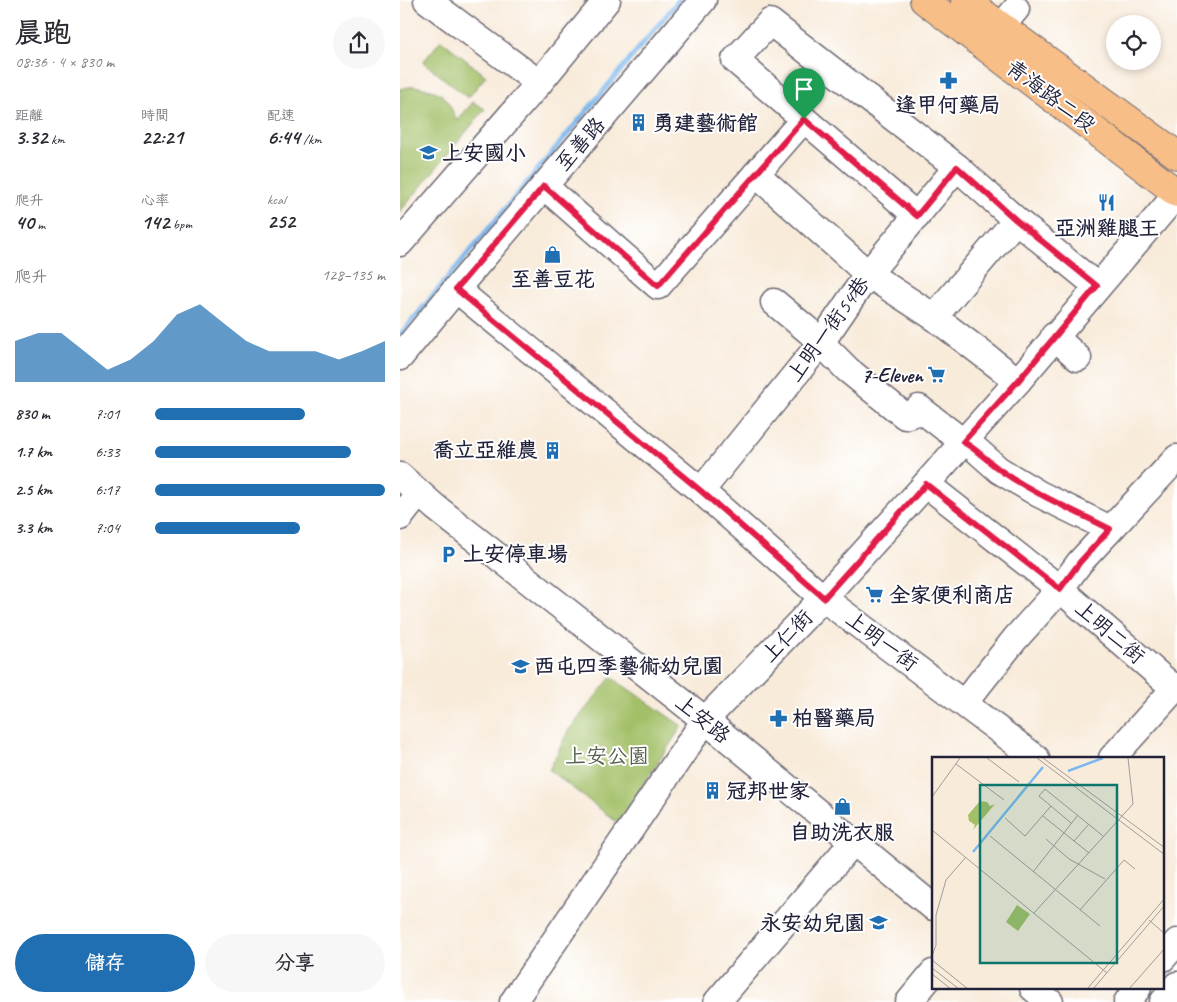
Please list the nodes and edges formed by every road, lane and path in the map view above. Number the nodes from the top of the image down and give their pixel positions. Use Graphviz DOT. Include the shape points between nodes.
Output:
graph roads {
  1 [pos="427,0"];
  2 [pos="607,0"];
  3 [pos="703,0"];
  4 [pos="924,0"];
  5 [pos="966,0"];
  6 [pos="539,83"];
  7 [pos="804,119"];
  8 [pos="1177,156"];
  9 [pos="957,167"];
  10 [pos="756,174"];
  11 [pos="544,186"];
  12 [pos="1177,193"];
  13 [pos="917,216"];
  14 [pos="1016,220"];
  15 [pos="400,243"];
  16 [pos="868,274"];
  17 [pos="1097,286"];
  18 [pos="456,289"];
  19 [pos="774,302"];
  20 [pos="934,317"];
  21 [pos="1054,336"];
  22 [pos="820,344"];
  23 [pos="400,357"];
  24 [pos="1078,358"];
  25 [pos="1018,381"];
  26 [pos="963,442"];
  27 [pos="1177,458"];
  28 [pos="926,484"];
  29 [pos="409,485"];
  30 [pos="701,491"];
  31 [pos="400,517"];
  32 [pos="1110,529"];
  33 [pos="1060,589"];
  34 [pos="824,598"];
  35 [pos="1176,688"];
  36 [pos="964,703"];
  37 [pos="705,720"];
  38 [pos="1035,757"];
  39 [pos="1113,757"];
  40 [pos="854,841"];
  41 [pos="932,906"];
  42 [pos="1177,942"];
  43 [pos="1164,957"];
  44 [pos="932,974"];
  45 [pos="1177,985"];
  46 [pos="1035,990"];
  47 [pos="1136,990"];
  48 [pos="513,1002"];
  49 [pos="717,1002"];
  50 [pos="909,1002"];
  51 [pos="1050,1002"];
  52 [pos="1126,1002"];
  53 [pos="1163,1002"];
  1 -- 6 [label="street"];
  2 -- 6 [label="street"];
  3 -- 11 [label="street, 至善路"];
  4 -- 12 [label="main road, 青海路二段"];
  5 -- 8 [label="main road, 青海路二段" via="1009,18"];
  6 -- 15 [label="street"];
  7 -- 9 [label="street" via="735,60 770,22"];
  7 -- 10 [label="street"];
  7 -- 13 [label="street"];
  9 -- 13 [label="street, 上明一街54巷"];
  9 -- 14 [label="street"];
  10 -- 11 [label="street" via="658,286"];
  10 -- 16 [label="street"];
  11 -- 18 [label="street, 至善路"];
  12 -- 17 [label="street, 上仁街"];
  13 -- 16 [label="street, 上明一街54巷"];
  14 -- 17 [label="street"];
  14 -- 20 [label="street"];
  16 -- 20 [label="street"];
  16 -- 22 [label="street, 上明一街54巷"];
  17 -- 21 [label="street, 上仁街"];
  18 -- 23 [label="street, 至善路"];
  18 -- 30 [label="street, 上明一街"];
  19 -- 22 [label="street"];
  20 -- 25 [label="street"];
  21 -- 24 [label="street"];
  21 -- 25 [label="street, 上仁街"];
  22 -- 26 [label="street" via="905,416 919,408"];
  22 -- 30 [label="street, 上明一街54巷"];
  25 -- 26 [label="street, 上仁街"];
  26 -- 28 [label="street, 上仁街"];
  26 -- 32 [label="street" via="999,470 1039,494"];
  27 -- 32 [label="street"];
  28 -- 33 [label="street, 上明二街"];
  28 -- 34 [label="street, 上仁街"];
  29 -- 31 [label="street"];
  29 -- 37 [label="street, 上安路"];
  30 -- 34 [label="street, 上明一街"];
  32 -- 33 [label="street"];
  33 -- 35 [label="street, 上明二街"];
  33 -- 36 [label="street" via="1015,638"];
  34 -- 36 [label="street, 上明一街"];
  34 -- 37 [label="street, 上仁街"];
  35 -- 39 [label="street"];
  36 -- 38 [label="street, 上明一街"];
  37 -- 40 [label="street, 上安路"];
  37 -- 48 [label="street, 上仁街"];
  40 -- 41 [label="street, 上安路"];
  40 -- 49 [label="street"];
  42 -- 43 [label="street"];
  44 -- 50 [label="street"];
  45 -- 53 [label="street"];
  46 -- 51 [label="street"];
  47 -- 52 [label="street"];
}
